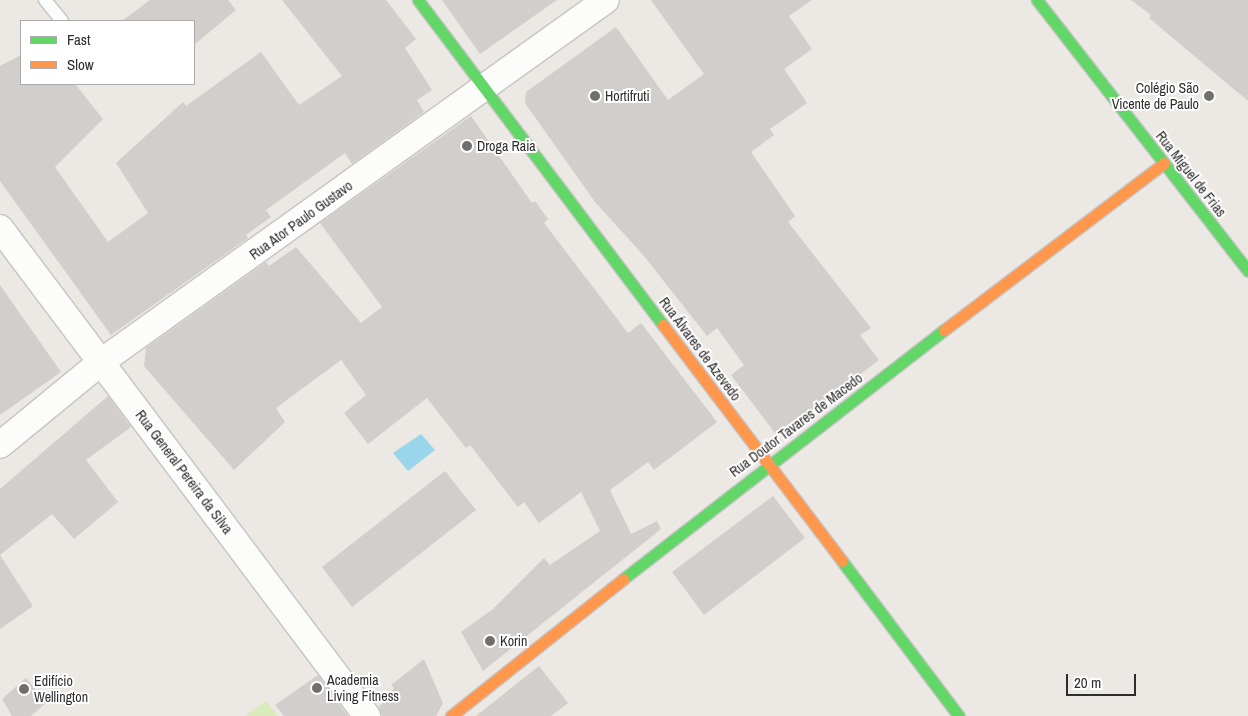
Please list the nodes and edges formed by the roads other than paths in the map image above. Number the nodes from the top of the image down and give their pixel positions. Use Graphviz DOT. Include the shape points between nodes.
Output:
graph roads {
  1 [pos="45,0"];
  2 [pos="418,0"];
  3 [pos="606,0"];
  4 [pos="1037,0"];
  5 [pos="61,20"];
  6 [pos="484,88"];
  7 [pos="1164,163"];
  8 [pos="0,228"];
  9 [pos="1248,271"];
  10 [pos="101,362"];
  11 [pos="0,445"];
  12 [pos="768,464"];
  13 [pos="367,716"];
  14 [pos="450,716"];
  15 [pos="958,716"];
  1 -- 5 [label="lane"];
  2 -- 6 [label="street, Rua Álvares de Azevedo"];
  3 -- 6 [label="street, Rua Ator Paulo Gustavo"];
  4 -- 7 [label="street, Rua Miguel de Frias"];
  6 -- 10 [label="street, Rua Ator Paulo Gustavo"];
  6 -- 12 [label="street, Rua Álvares de Azevedo"];
  7 -- 9 [label="street, Rua Miguel de Frias"];
  7 -- 12 [label="street, Rua Doutor Tavares de Macedo"];
  8 -- 10 [label="street, Rua General Pereira da Silva"];
  10 -- 11 [label="street, Rua Ator Paulo Gustavo"];
  10 -- 13 [label="street, Rua General Pereira da Silva"];
  12 -- 14 [label="street, Rua Doutor Tavares de Macedo"];
  12 -- 15 [label="street, Rua Álvares de Azevedo"];
}
